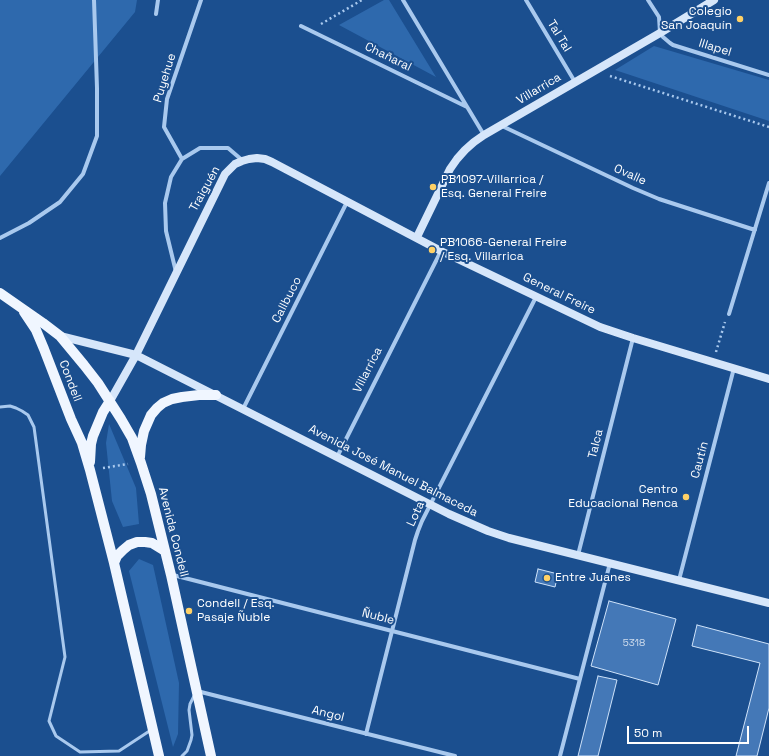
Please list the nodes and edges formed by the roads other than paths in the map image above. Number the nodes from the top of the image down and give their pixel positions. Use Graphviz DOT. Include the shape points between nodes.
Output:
graph roads {
  1 [pos="94,0"];
  2 [pos="158,0"];
  3 [pos="201,0"];
  4 [pos="403,0"];
  5 [pos="526,0"];
  6 [pos="648,0"];
  7 [pos="714,0"];
  8 [pos="156,14"];
  9 [pos="301,26"];
  10 [pos="660,33"];
  11 [pos="769,75"];
  12 [pos="575,82"];
  13 [pos="467,107"];
  14 [pos="501,125"];
  15 [pos="484,135"];
  16 [pos="182,159"];
  17 [pos="242,160"];
  18 [pos="769,183"];
  19 [pos="348,201"];
  20 [pos="755,230"];
  21 [pos="417,237"];
  22 [pos="0,238"];
  23 [pos="441,251"];
  24 [pos="176,274"];
  25 [pos="0,293"];
  26 [pos="536,296"];
  27 [pos="19,306"];
  28 [pos="729,314"];
  29 [pos="60,336"];
  30 [pos="633,338"];
  31 [pos="136,355"];
  32 [pos="734,368"];
  33 [pos="769,379"];
  34 [pos="216,395"];
  35 [pos="110,401"];
  36 [pos="0,408"];
  37 [pos="244,409"];
  38 [pos="337,457"];
  39 [pos="140,458"];
  40 [pos="90,470"];
  41 [pos="430,505"];
  42 [pos="165,551"];
  43 [pos="578,555"];
  44 [pos="610,563"];
  45 [pos="114,564"];
  46 [pos="171,575"];
  47 [pos="679,580"];
  48 [pos="769,603"];
  49 [pos="392,631"];
  50 [pos="580,679"];
  51 [pos="196,691"];
  52 [pos="152,729"];
  53 [pos="366,734"];
  54 [pos="158,756"];
  55 [pos="182,756"];
  56 [pos="211,756"];
  57 [pos="455,756"];
  58 [pos="560,756"];
  1 -- 22 [label="street" via="97,136 83,174 60,202 29,223"];
  2 -- 8 [label="street"];
  3 -- 16 [label="street, Puyehue" via="166,106 164,127"];
  4 -- 13 [label="street"];
  5 -- 12 [label="street, Tal Tal"];
  6 -- 10 [label="street" via="659,17"];
  7 -- 10 [label="street, Villarrica"];
  9 -- 13 [label="street, Chañaral"];
  10 -- 11 [label="street, Illapel" via="673,45"];
  10 -- 12 [label="street, Villarrica"];
  12 -- 14 [label="street, Villarrica"];
  13 -- 15 [label="street"];
  14 -- 15 [label="street, Villarrica"];
  14 -- 20 [label="street, Ovalle" via="659,199"];
  15 -- 21 [label="street, Villarrica" via="465,150 450,169"];
  16 -- 17 [label="street, Traiguén" via="200,148 228,148"];
  16 -- 24 [label="street, Traiguén" via="171,177 165,203 166,231"];
  17 -- 19 [label="street, General Freire" via="265,159"];
  17 -- 24 [label="street, Traiguén" via="224,174"];
  18 -- 20 [label="street"];
  19 -- 21 [label="street, General Freire"];
  19 -- 37 [label="street, Callbuco"];
  20 -- 28 [label="street"];
  21 -- 23 [label="street, General Freire"];
  23 -- 26 [label="street, General Freire"];
  23 -- 38 [label="street, Villarrica"];
  24 -- 31 [label="street, Traiguén"];
  25 -- 27 [label="main road, Avenida Condell"];
  26 -- 30 [label="street, General Freire" via="600,327"];
  26 -- 41 [label="street, Lota"];
  27 -- 29 [label="main road, Avenida Condell"];
  27 -- 40 [label="main road, Condell" via="36,330 82,443"];
  29 -- 31 [label="street, Avenida José Manuel Balmaceda"];
  29 -- 35 [label="main road, Avenida Condell"];
  30 -- 32 [label="street, General Freire"];
  30 -- 43 [label="street, Talca"];
  31 -- 34 [label="street, Avenida José Manuel Balmaceda"];
  31 -- 35 [label="street, Traiguén"];
  32 -- 33 [label="street, General Freire"];
  32 -- 47 [label="street, Cautín"];
  34 -- 37 [label="street, Avenida José Manuel Balmaceda"];
  34 -- 39 [label="main road" via="172,399 156,408 144,431"];
  35 -- 39 [label="main road, Avenida Condell" via="132,438"];
  35 -- 40 [label="main road" via="93,436"];
  36 -- 52 [label="lane" via="10,406 22,411 28,415 34,427 65,657 49,721 56,736 80,752 119,751"];
  37 -- 38 [label="street, Avenida José Manuel Balmaceda"];
  38 -- 41 [label="street, Avenida José Manuel Balmaceda"];
  39 -- 42 [label="main road, Avenida Condell"];
  40 -- 45 [label="main road"];
  41 -- 43 [label="street, Avenida José Manuel Balmaceda" via="488,531"];
  41 -- 49 [label="street, Lota" via="415,540"];
  42 -- 45 [label="main road" via="152,543 137,542 123,550"];
  42 -- 46 [label="main road, Avenida Condell"];
  43 -- 44 [label="street, Avenida José Manuel Balmaceda"];
  44 -- 47 [label="street, Avenida José Manuel Balmaceda"];
  44 -- 50 [label="street"];
  45 -- 52 [label="main road"];
  46 -- 49 [label="street, Ñuble"];
  46 -- 51 [label="main road, Avenida Condell"];
  47 -- 48 [label="street, Avenida José Manuel Balmaceda"];
  49 -- 50 [label="street, Ñuble"];
  49 -- 53 [label="street, Lota"];
  50 -- 58 [label="street"];
  51 -- 53 [label="street, Angol"];
  51 -- 55 [label="lane" via="189,710 191,740"];
  51 -- 56 [label="main road, Avenida Condell"];
  52 -- 54 [label="main road"];
  53 -- 57 [label="street, Angol"];
}
